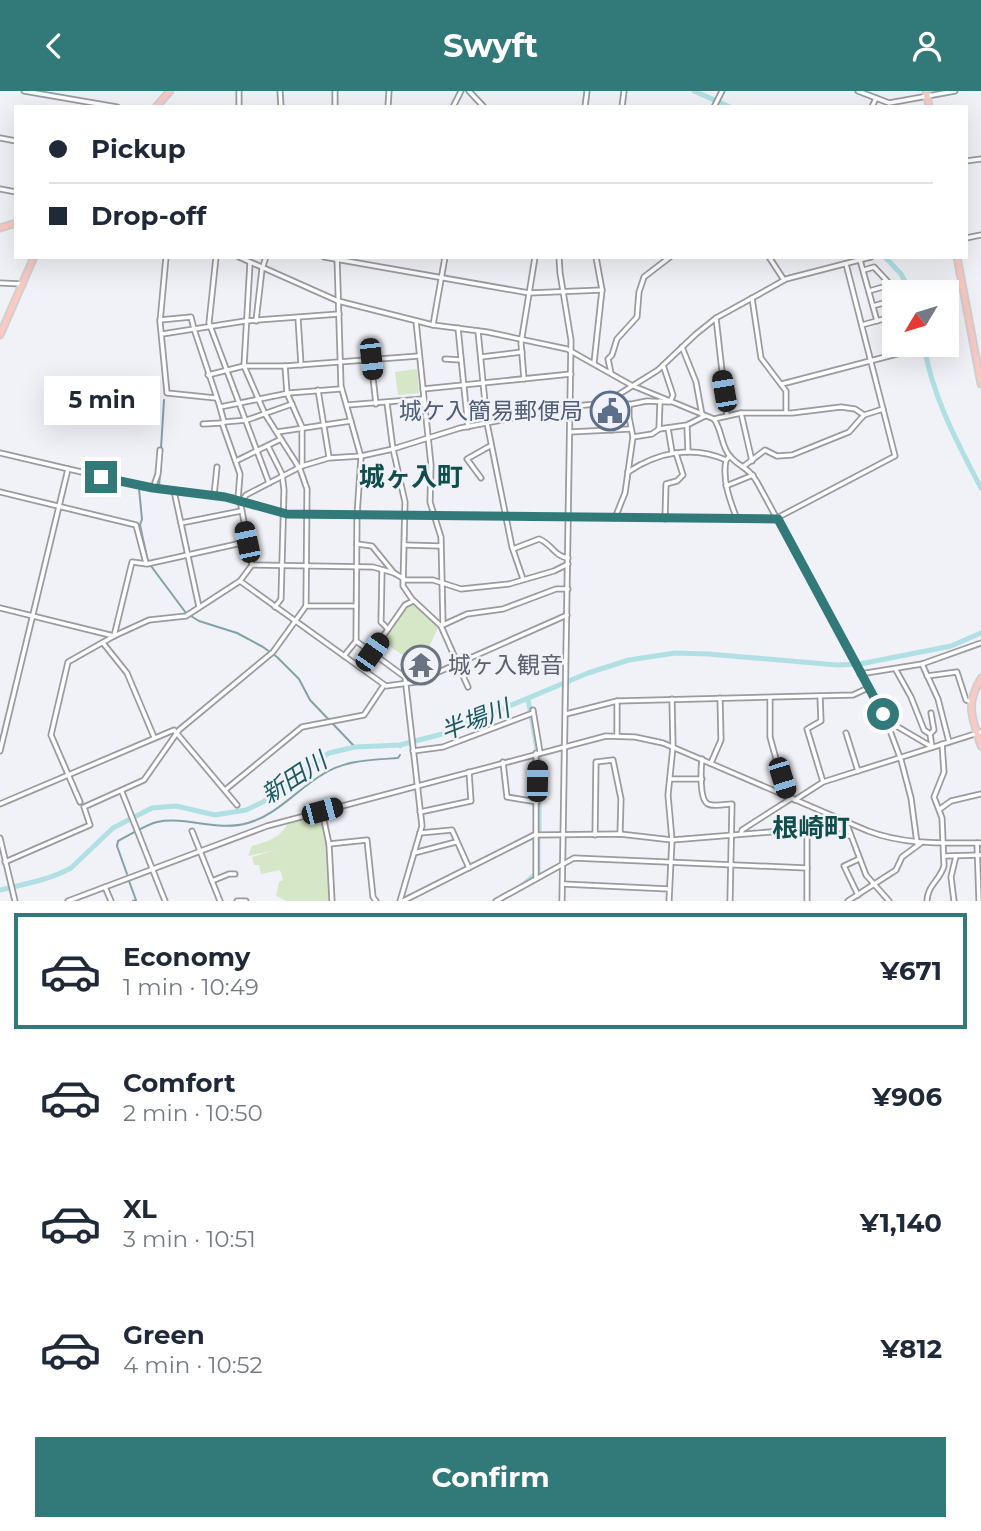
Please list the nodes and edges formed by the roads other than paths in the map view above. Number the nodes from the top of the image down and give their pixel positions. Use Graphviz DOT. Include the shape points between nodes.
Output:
graph roads {
  1 [pos="24,91"];
  2 [pos="170,91"];
  3 [pos="469,91"];
  4 [pos="858,91"];
  5 [pos="873,91"];
  6 [pos="956,91"];
  7 [pos="926,94"];
  8 [pos="875,97"];
  9 [pos="105,105"];
  10 [pos="158,105"];
  11 [pos="482,105"];
  12 [pos="873,105"];
  13 [pos="1,228"];
  14 [pos="0,237"];
  15 [pos="33,259"];
  16 [pos="166,259"];
  17 [pos="216,259"];
  18 [pos="243,259"];
  19 [pos="265,259"];
  20 [pos="337,259"];
  21 [pos="342,259"];
  22 [pos="445,259"];
  23 [pos="536,259"];
  24 [pos="559,259"];
  25 [pos="596,259"];
  26 [pos="667,259"];
  27 [pos="770,259"];
  28 [pos="864,259"];
  29 [pos="957,259"];
  30 [pos="860,260"];
  31 [pos="250,263"];
  32 [pos="846,264"];
  33 [pos="262,269"];
  34 [pos="863,271"];
  35 [pos="441,278"];
  36 [pos="784,280"];
  37 [pos="886,280"];
  38 [pos="0,283"];
  39 [pos="23,284"];
  40 [pos="882,287"];
  41 [pos="602,290"];
  42 [pos="869,291"];
  43 [pos="563,292"];
  44 [pos="529,293"];
  45 [pos="752,298"];
  46 [pos="338,301"];
  47 [pos="882,303"];
  48 [pos="873,306"];
  49 [pos="339,314"];
  50 [pos="298,317"];
  51 [pos="716,318"];
  52 [pos="160,320"];
  53 [pos="882,320"];
  54 [pos="245,321"];
  55 [pos="256,321"];
  56 [pos="416,321"];
  57 [pos="877,321"];
  58 [pos="210,325"];
  59 [pos="433,325"];
  60 [pos="862,325"];
  61 [pos="458,328"];
  62 [pos="194,329"];
  63 [pos="478,331"];
  64 [pos="162,334"];
  65 [pos="0,335"];
  66 [pos="522,340"];
  67 [pos="682,348"];
  68 [pos="522,352"];
  69 [pos="571,352"];
  70 [pos="419,356"];
  71 [pos="481,357"];
  72 [pos="883,357"];
  73 [pos="371,359"];
  74 [pos="445,359"];
  75 [pos="461,360"];
  76 [pos="871,360"];
  77 [pos="340,362"];
  78 [pos="594,363"];
  79 [pos="301,365"];
  80 [pos="663,365"];
  81 [pos="244,366"];
  82 [pos="285,366"];
  83 [pos="226,371"];
  84 [pos="611,373"];
  85 [pos="570,374"];
  86 [pos="208,375"];
  87 [pos="524,379"];
  88 [pos="483,383"];
  89 [pos="782,384"];
  90 [pos="981,384"];
  91 [pos="464,385"];
  92 [pos="634,386"];
  93 [pos="341,389"];
  94 [pos="422,389"];
  95 [pos="318,390"];
  96 [pos="287,393"];
  97 [pos="216,398"];
  98 [pos="258,399"];
  99 [pos="423,400"];
  100 [pos="660,401"];
  101 [pos="672,401"];
  102 [pos="240,403"];
  103 [pos="387,403"];
  104 [pos="605,403"];
  105 [pos="292,404"];
  106 [pos="376,404"];
  107 [pos="629,404"];
  108 [pos="346,405"];
  109 [pos="614,405"];
  110 [pos="219,407"];
  111 [pos="570,407"];
  112 [pos="883,408"];
  113 [pos="786,412"];
  114 [pos="741,413"];
  115 [pos="265,414"];
  116 [pos="727,415"];
  117 [pos="864,415"];
  118 [pos="703,416"];
  119 [pos="714,419"];
  120 [pos="247,420"];
  121 [pos="351,421"];
  122 [pos="223,423"];
  123 [pos="325,423"];
  124 [pos="487,423"];
  125 [pos="203,424"];
  126 [pos="687,425"];
  127 [pos="468,427"];
  128 [pos="302,428"];
  129 [pos="668,428"];
  130 [pos="611,429"];
  131 [pos="631,429"];
  132 [pos="659,429"];
  133 [pos="277,432"];
  134 [pos="570,432"];
  135 [pos="633,437"];
  136 [pos="281,439"];
  137 [pos="427,439"];
  138 [pos="491,445"];
  139 [pos="268,446"];
  140 [pos="393,449"];
  141 [pos="160,450"];
  142 [pos="257,452"];
  143 [pos="674,452"];
  144 [pos="688,452"];
  145 [pos="0,453"];
  146 [pos="361,456"];
  147 [pos="330,458"];
  148 [pos="728,458"];
  149 [pos="236,461"];
  150 [pos="752,461"];
  151 [pos="300,466"];
  152 [pos="744,466"];
  153 [pos="217,467"];
  154 [pos="68,469"];
  155 [pos="628,472"];
  156 [pos="753,475"];
  157 [pos="282,476"];
  158 [pos="481,478"];
  159 [pos="269,483"];
  160 [pos="726,486"];
  161 [pos="153,488"];
  162 [pos="174,491"];
  163 [pos="0,492"];
  164 [pos="214,495"];
  165 [pos="240,500"];
  166 [pos="59,507"];
  167 [pos="241,511"];
  168 [pos="282,513"];
  169 [pos="306,515"];
  170 [pos="357,515"];
  171 [pos="405,515"];
  172 [pos="434,516"];
  173 [pos="507,516"];
  174 [pos="569,517"];
  175 [pos="615,518"];
  176 [pos="665,519"];
  177 [pos="737,519"];
  178 [pos="778,519"];
  179 [pos="181,523"];
  180 [pos="247,542"];
  181 [pos="356,544"];
  182 [pos="405,545"];
  183 [pos="440,545"];
  184 [pos="512,549"];
  185 [pos="188,554"];
  186 [pos="568,558"];
  187 [pos="148,563"];
  188 [pos="568,564"];
  189 [pos="252,565"];
  190 [pos="281,566"];
  191 [pos="306,566"];
  192 [pos="356,567"];
  193 [pos="382,570"];
  194 [pos="394,573"];
  195 [pos="523,579"];
  196 [pos="404,580"];
  197 [pos="240,581"];
  198 [pos="441,582"];
  199 [pos="568,589"];
  200 [pos="413,601"];
  201 [pos="306,606"];
  202 [pos="356,606"];
  203 [pos="199,607"];
  204 [pos="275,607"];
  205 [pos="0,608"];
  206 [pos="33,615"];
  207 [pos="567,615"];
  208 [pos="295,621"];
  209 [pos="442,626"];
  210 [pos="388,629"];
  211 [pos="114,636"];
  212 [pos="356,641"];
  213 [pos="103,643"];
  214 [pos="981,643"];
  215 [pos="372,652"];
  216 [pos="345,656"];
  217 [pos="458,663"];
  218 [pos="922,664"];
  219 [pos="896,670"];
  220 [pos="860,673"];
  221 [pos="927,676"];
  222 [pos="981,678"];
  223 [pos="406,683"];
  224 [pos="384,685"];
  225 [pos="468,687"];
  226 [pos="869,688"];
  227 [pos="820,696"];
  228 [pos="720,698"];
  229 [pos="770,698"];
  230 [pos="672,699"];
  231 [pos="617,701"];
  232 [pos="971,702"];
  233 [pos="931,713"];
  234 [pos="566,714"];
  235 [pos="887,719"];
  236 [pos="177,732"];
  237 [pos="979,732"];
  238 [pos="846,733"];
  239 [pos="930,734"];
  240 [pos="617,735"];
  241 [pos="154,737"];
  242 [pos="949,742"];
  243 [pos="942,744"];
  244 [pos="566,745"];
  245 [pos="981,745"];
  246 [pos="673,747"];
  247 [pos="932,747"];
  248 [pos="413,750"];
  249 [pos="0,751"];
  250 [pos="538,753"];
  251 [pos="900,758"];
  252 [pos="702,759"];
  253 [pos="503,762"];
  254 [pos="711,763"];
  255 [pos="469,771"];
  256 [pos="858,771"];
  257 [pos="68,774"];
  258 [pos="670,779"];
  259 [pos="702,779"];
  260 [pos="823,782"];
  261 [pos="416,785"];
  262 [pos="225,790"];
  263 [pos="122,791"];
  264 [pos="981,794"];
  265 [pos="786,795"];
  266 [pos="794,799"];
  267 [pos="80,802"];
  268 [pos="537,802"];
  269 [pos="0,804"];
  270 [pos="237,806"];
  271 [pos="940,809"];
  272 [pos="322,811"];
  273 [pos="420,812"];
  274 [pos="835,817"];
  275 [pos="846,821"];
  276 [pos="192,831"];
  277 [pos="807,831"];
  278 [pos="825,831"];
  279 [pos="420,833"];
  280 [pos="620,834"];
  281 [pos="741,834"];
  282 [pos="536,835"];
  283 [pos="565,835"];
  284 [pos="595,835"];
  285 [pos="733,835"];
  286 [pos="850,836"];
  287 [pos="0,838"];
  288 [pos="672,840"];
  289 [pos="456,842"];
  290 [pos="919,843"];
  291 [pos="943,843"];
  292 [pos="979,843"];
  293 [pos="329,844"];
  294 [pos="200,851"];
  295 [pos="413,853"];
  296 [pos="979,855"];
  297 [pos="944,856"];
  298 [pos="956,856"];
  299 [pos="859,859"];
  300 [pos="5,862"];
  301 [pos="564,863"];
  302 [pos="672,863"];
  303 [pos="732,866"];
  304 [pos="469,867"];
  305 [pos="807,868"];
  306 [pos="152,869"];
  307 [pos="235,874"];
  308 [pos="536,877"];
  309 [pos="212,881"];
  310 [pos="563,884"];
  311 [pos="874,885"];
  312 [pos="105,887"];
  313 [pos="670,889"];
  314 [pos="858,895"];
  315 [pos="15,901"];
  316 [pos="68,901"];
  317 [pos="111,901"];
  318 [pos="165,901"];
  319 [pos="220,901"];
  320 [pos="237,901"];
  321 [pos="246,901"];
  322 [pos="332,901"];
  323 [pos="376,901"];
  324 [pos="402,901"];
  325 [pos="496,901"];
  326 [pos="562,901"];
  327 [pos="669,901"];
  328 [pos="730,901"];
  329 [pos="807,901"];
  330 [pos="848,901"];
  331 [pos="889,901"];
  332 [pos="927,901"];
  333 [pos="954,901"];
  334 [pos="979,901"];
  1 -- 9 [label="street"];
  2 -- 10 [label="main road"];
  3 -- 11 [label="street"];
  4 -- 8 [label="street"];
  5 -- 8 [label="street"];
  6 -- 7 [label="street"];
  7 -- 8 [label="street" via="888,103"];
  8 -- 12 [label="street"];
  13 -- 14 [label="street"];
  15 -- 39 [label="main road"];
  16 -- 52 [label="street"];
  17 -- 58 [label="street"];
  18 -- 31 [label="street"];
  19 -- 33 [label="street"];
  20 -- 46 [label="street"];
  21 -- 35 [label="street"];
  22 -- 35 [label="street"];
  23 -- 44 [label="street"];
  24 -- 43 [label="street"];
  25 -- 41 [label="street"];
  26 -- 84 [label="street" via="644,277 637,317 608,359"];
  27 -- 36 [label="street"];
  28 -- 30 [label="street"];
  29 -- 90 [label="main road"];
  30 -- 32 [label="street"];
  30 -- 34 [label="street"];
  31 -- 33 [label="street"];
  31 -- 54 [label="street"];
  32 -- 36 [label="street"];
  32 -- 60 [label="street"];
  33 -- 46 [label="street"];
  33 -- 55 [label="street"];
  34 -- 37 [label="street" via="874,267"];
  34 -- 42 [label="street"];
  35 -- 44 [label="street"];
  35 -- 59 [label="street"];
  36 -- 45 [label="street"];
  38 -- 39 [label="street"];
  39 -- 65 [label="main road"];
  40 -- 42 [label="street"];
  41 -- 43 [label="street"];
  41 -- 78 [label="street"];
  42 -- 48 [label="street"];
  43 -- 44 [label="street"];
  43 -- 69 [label="street"];
  44 -- 66 [label="street"];
  45 -- 51 [label="street"];
  45 -- 89 [label="street" via="762,362"];
  46 -- 49 [label="street"];
  46 -- 56 [label="street"];
  47 -- 48 [label="street"];
  48 -- 57 [label="street"];
  49 -- 50 [label="street"];
  49 -- 77 [label="street"];
  50 -- 55 [label="street"];
  50 -- 79 [label="street"];
  51 -- 67 [label="street"];
  51 -- 116 [label="street"];
  52 -- 62 [label="street" via="191,317"];
  52 -- 64 [label="street"];
  53 -- 57 [label="street"];
  54 -- 55 [label="street"];
  54 -- 58 [label="street"];
  54 -- 81 [label="street"];
  56 -- 59 [label="street"];
  56 -- 70 [label="street"];
  57 -- 60 [label="street"];
  58 -- 62 [label="street"];
  58 -- 83 [label="street"];
  59 -- 61 [label="street"];
  60 -- 76 [label="street"];
  61 -- 63 [label="street"];
  61 -- 75 [label="street"];
  62 -- 64 [label="street"];
  62 -- 86 [label="street"];
  63 -- 66 [label="street"];
  63 -- 71 [label="street"];
  64 -- 97 [label="street" via="167,393"];
  66 -- 68 [label="street"];
  66 -- 69 [label="street"];
  67 -- 80 [label="street"];
  67 -- 118 [label="street"];
  68 -- 71 [label="street"];
  68 -- 87 [label="street"];
  69 -- 78 [label="street"];
  69 -- 85 [label="street"];
  70 -- 73 [label="street"];
  70 -- 94 [label="street"];
  71 -- 88 [label="street"];
  72 -- 76 [label="street"];
  73 -- 77 [label="street"];
  73 -- 106 [label="street"];
  74 -- 75 [label="street"];
  75 -- 91 [label="street"];
  76 -- 89 [label="street"];
  76 -- 112 [label="street"];
  77 -- 79 [label="street"];
  77 -- 93 [label="street"];
  78 -- 84 [label="street"];
  79 -- 82 [label="street"];
  80 -- 92 [label="street"];
  80 -- 101 [label="street"];
  81 -- 82 [label="street"];
  81 -- 83 [label="street"];
  81 -- 98 [label="street"];
  82 -- 96 [label="street"];
  83 -- 86 [label="street"];
  83 -- 102 [label="street"];
  84 -- 92 [label="street"];
  85 -- 87 [label="street"];
  85 -- 111 [label="street"];
  86 -- 97 [label="street"];
  87 -- 88 [label="street"];
  88 -- 91 [label="street"];
  88 -- 124 [label="street"];
  89 -- 113 [label="street"];
  91 -- 94 [label="street"];
  91 -- 127 [label="street"];
  92 -- 101 [label="street"];
  92 -- 104 [label="street"];
  93 -- 95 [label="street"];
  93 -- 108 [label="street"];
  94 -- 99 [label="street"];
  95 -- 96 [label="street"];
  95 -- 123 [label="street"];
  96 -- 98 [label="street"];
  96 -- 105 [label="street"];
  97 -- 110 [label="street"];
  98 -- 102 [label="street"];
  98 -- 115 [label="street"];
  99 -- 103 [label="street"];
  99 -- 137 [label="street"];
  100 -- 101 [label="street"];
  100 -- 107 [label="street"];
  100 -- 132 [label="street"];
  101 -- 118 [label="street"];
  102 -- 110 [label="street"];
  102 -- 120 [label="street"];
  103 -- 106 [label="street"];
  103 -- 140 [label="street"];
  104 -- 109 [label="street"];
  104 -- 111 [label="street"];
  105 -- 115 [label="street"];
  105 -- 128 [label="street"];
  106 -- 108 [label="street"];
  107 -- 109 [label="street"];
  107 -- 131 [label="street"];
  108 -- 121 [label="street"];
  109 -- 130 [label="street"];
  110 -- 122 [label="street"];
  111 -- 124 [label="street"];
  111 -- 134 [label="street"];
  112 -- 117 [label="street"];
  112 -- 178 [label="street" via="895,456"];
  113 -- 114 [label="street"];
  113 -- 117 [label="street" via="849,407"];
  114 -- 116 [label="street"];
  114 -- 150 [label="street"];
  115 -- 120 [label="street"];
  115 -- 133 [label="street"];
  116 -- 119 [label="street"];
  117 -- 150 [label="street" via="832,440 792,455 777,456 765,450"];
  118 -- 119 [label="street"];
  118 -- 126 [label="street"];
  119 -- 148 [label="street"];
  120 -- 122 [label="street"];
  120 -- 142 [label="street"];
  121 -- 123 [label="street"];
  121 -- 146 [label="street"];
  122 -- 125 [label="street"];
  122 -- 149 [label="street"];
  123 -- 128 [label="street"];
  123 -- 147 [label="street"];
  124 -- 127 [label="street"];
  124 -- 138 [label="street"];
  126 -- 129 [label="street"];
  126 -- 144 [label="street"];
  127 -- 137 [label="street"];
  128 -- 133 [label="street"];
  128 -- 151 [label="street"];
  129 -- 132 [label="street"];
  129 -- 143 [label="street"];
  130 -- 131 [label="street"];
  130 -- 134 [label="street"];
  131 -- 135 [label="street"];
  132 -- 135 [label="street"];
  133 -- 136 [label="street"];
  134 -- 174 [label="street"];
  135 -- 155 [label="street"];
  136 -- 139 [label="street"];
  136 -- 151 [label="street"];
  137 -- 140 [label="street"];
  137 -- 172 [label="street"];
  138 -- 158 [label="street" via="467,460"];
  138 -- 173 [label="street"];
  139 -- 142 [label="street"];
  139 -- 157 [label="street"];
  140 -- 146 [label="street"];
  140 -- 171 [label="street"];
  141 -- 161 [label="street"];
  142 -- 149 [label="street"];
  142 -- 159 [label="street"];
  143 -- 144 [label="street"];
  143 -- 155 [label="street"];
  143 -- 176 [label="street" via="682,475 666,484"];
  144 -- 148 [label="street"];
  145 -- 154 [label="street"];
  146 -- 147 [label="street"];
  146 -- 170 [label="street"];
  147 -- 151 [label="street"];
  148 -- 152 [label="street"];
  148 -- 160 [label="street"];
  149 -- 165 [label="street"];
  150 -- 152 [label="street"];
  151 -- 157 [label="street"];
  151 -- 169 [label="street" via="307,489"];
  152 -- 156 [label="street"];
  153 -- 164 [label="street"];
  154 -- 161 [label="street"];
  154 -- 166 [label="street"];
  155 -- 175 [label="street"];
  156 -- 160 [label="street"];
  156 -- 178 [label="street"];
  157 -- 159 [label="street"];
  157 -- 168 [label="street"];
  159 -- 165 [label="street"];
  160 -- 177 [label="street"];
  161 -- 162 [label="street"];
  162 -- 164 [label="street"];
  162 -- 179 [label="street"];
  163 -- 166 [label="street"];
  164 -- 165 [label="street"];
  165 -- 167 [label="street"];
  165 -- 168 [label="street"];
  166 -- 187 [label="street" via="136,524"];
  166 -- 206 [label="street"];
  167 -- 179 [label="street"];
  167 -- 180 [label="street"];
  168 -- 169 [label="street"];
  168 -- 190 [label="street"];
  169 -- 170 [label="street"];
  169 -- 191 [label="street"];
  170 -- 171 [label="street"];
  170 -- 181 [label="street"];
  171 -- 172 [label="street"];
  171 -- 182 [label="street"];
  172 -- 173 [label="street"];
  172 -- 183 [label="street"];
  173 -- 174 [label="street"];
  173 -- 184 [label="street"];
  174 -- 175 [label="street"];
  174 -- 186 [label="street"];
  175 -- 176 [label="street"];
  176 -- 177 [label="street"];
  177 -- 178 [label="street"];
  178 -- 220 [label="street"];
  179 -- 185 [label="street"];
  180 -- 185 [label="street"];
  180 -- 189 [label="street"];
  181 -- 192 [label="street"];
  181 -- 194 [label="street" via="372,546"];
  182 -- 183 [label="street"];
  182 -- 196 [label="street"];
  183 -- 198 [label="street"];
  184 -- 186 [label="street" via="541,539"];
  184 -- 195 [label="street"];
  185 -- 187 [label="street"];
  185 -- 203 [label="street"];
  186 -- 188 [label="street"];
  187 -- 211 [label="street" via="132,562"];
  188 -- 195 [label="street"];
  188 -- 199 [label="street"];
  189 -- 190 [label="street"];
  189 -- 197 [label="street"];
  190 -- 191 [label="street"];
  190 -- 204 [label="street" via="281,599"];
  191 -- 192 [label="street"];
  191 -- 201 [label="street"];
  192 -- 193 [label="street"];
  192 -- 202 [label="street"];
  193 -- 194 [label="street"];
  193 -- 210 [label="street" via="381,622"];
  194 -- 196 [label="street"];
  195 -- 198 [label="street" via="461,589"];
  196 -- 198 [label="street"];
  196 -- 200 [label="street"];
  197 -- 203 [label="street"];
  197 -- 204 [label="street"];
  198 -- 209 [label="street"];
  199 -- 207 [label="street"];
  199 -- 209 [label="street" via="556,589 503,609 471,612"];
  200 -- 209 [label="street"];
  200 -- 210 [label="street"];
  201 -- 202 [label="street"];
  201 -- 208 [label="street"];
  202 -- 212 [label="street"];
  203 -- 211 [label="street" via="188,614 149,620"];
  204 -- 208 [label="street"];
  205 -- 206 [label="street"];
  206 -- 211 [label="street"];
  206 -- 249 [label="street"];
  207 -- 217 [label="street"];
  207 -- 234 [label="street"];
  208 -- 216 [label="street"];
  208 -- 236 [label="street" via="271,653"];
  209 -- 217 [label="street"];
  210 -- 215 [label="street"];
  211 -- 213 [label="street"];
  212 -- 215 [label="street"];
  212 -- 216 [label="street"];
  213 -- 241 [label="street" via="127,673"];
  213 -- 257 [label="street" via="68,662 51,735"];
  214 -- 218 [label="street"];
  215 -- 223 [label="street" via="403,674"];
  216 -- 224 [label="street"];
  217 -- 223 [label="street"];
  217 -- 225 [label="street"];
  218 -- 219 [label="street"];
  218 -- 221 [label="street"];
  219 -- 220 [label="street"];
  219 -- 239 [label="street"];
  220 -- 226 [label="street"];
  221 -- 232 [label="street" via="957,672 966,700"];
  221 -- 242 [label="street"];
  222 -- 232 [label="main road"];
  223 -- 224 [label="street"];
  223 -- 248 [label="street"];
  224 -- 262 [label="street" via="364,715 302,727"];
  226 -- 227 [label="street" via="855,695"];
  226 -- 235 [label="street"];
  227 -- 229 [label="street"];
  227 -- 260 [label="street" via="821,722 807,729"];
  228 -- 229 [label="street"];
  228 -- 230 [label="street"];
  228 -- 254 [label="street" via="721,740"];
  229 -- 265 [label="street" via="770,737"];
  230 -- 231 [label="street"];
  230 -- 246 [label="street"];
  231 -- 234 [label="street"];
  231 -- 240 [label="street"];
  232 -- 237 [label="main road"];
  233 -- 239 [label="street" via="934,730"];
  234 -- 244 [label="street"];
  235 -- 247 [label="street"];
  235 -- 251 [label="street"];
  236 -- 241 [label="street"];
  236 -- 262 [label="street"];
  236 -- 263 [label="street" via="147,776"];
  237 -- 242 [label="street"];
  237 -- 245 [label="main road"];
  238 -- 256 [label="street"];
  239 -- 247 [label="street"];
  240 -- 244 [label="street"];
  240 -- 246 [label="street"];
  241 -- 257 [label="street"];
  242 -- 243 [label="street"];
  243 -- 247 [label="street"];
  243 -- 271 [label="street" via="944,772 934,797"];
  244 -- 250 [label="street"];
  244 -- 283 [label="street"];
  246 -- 252 [label="street"];
  246 -- 258 [label="street"];
  247 -- 251 [label="street"];
  248 -- 250 [label="street" via="470,739 532,712"];
  248 -- 261 [label="street"];
  250 -- 253 [label="street"];
  250 -- 268 [label="street"];
  251 -- 256 [label="street"];
  251 -- 290 [label="street"];
  252 -- 254 [label="street"];
  252 -- 259 [label="street"];
  253 -- 255 [label="street"];
  253 -- 268 [label="street" via="507,798"];
  254 -- 265 [label="street"];
  255 -- 261 [label="street"];
  255 -- 273 [label="street" via="471,801"];
  256 -- 260 [label="street"];
  257 -- 267 [label="street"];
  257 -- 269 [label="street"];
  258 -- 259 [label="street"];
  258 -- 288 [label="street"];
  259 -- 285 [label="street" via="706,803 732,804"];
  260 -- 266 [label="street"];
  261 -- 272 [label="street"];
  261 -- 273 [label="street"];
  262 -- 270 [label="street"];
  263 -- 300 [label="street" via="83,808 90,825"];
  263 -- 306 [label="street"];
  264 -- 271 [label="street" via="951,801"];
  265 -- 266 [label="street"];
  266 -- 274 [label="street"];
  266 -- 281 [label="street"];
  268 -- 282 [label="street"];
  271 -- 291 [label="street"];
  272 -- 293 [label="street"];
  272 -- 294 [label="street"];
  273 -- 279 [label="street"];
  274 -- 275 [label="street"];
  274 -- 278 [label="street"];
  275 -- 286 [label="street"];
  275 -- 290 [label="street" via="894,840"];
  276 -- 294 [label="street"];
  277 -- 278 [label="street"];
  277 -- 281 [label="street"];
  277 -- 305 [label="street"];
  278 -- 286 [label="street"];
  279 -- 289 [label="street" via="451,830"];
  279 -- 295 [label="street"];
  280 -- 284 [label="street"];
  280 -- 284 [label="street" via="621,799 612,760 596,762"];
  280 -- 288 [label="street"];
  281 -- 285 [label="street"];
  282 -- 283 [label="street"];
  282 -- 304 [label="street"];
  282 -- 308 [label="street"];
  283 -- 284 [label="street"];
  283 -- 301 [label="street"];
  285 -- 288 [label="street"];
  285 -- 303 [label="street"];
  286 -- 299 [label="street"];
  287 -- 300 [label="street"];
  288 -- 302 [label="street"];
  289 -- 295 [label="street"];
  289 -- 304 [label="street"];
  290 -- 291 [label="street"];
  290 -- 311 [label="street" via="902,857 896,870"];
  291 -- 292 [label="street"];
  291 -- 297 [label="street"];
  292 -- 296 [label="street"];
  293 -- 322 [label="street"];
  293 -- 323 [label="street" via="367,840"];
  294 -- 306 [label="street"];
  294 -- 309 [label="street"];
  295 -- 324 [label="street"];
  296 -- 298 [label="street"];
  296 -- 334 [label="street"];
  297 -- 298 [label="street"];
  297 -- 332 [label="street" via="944,870 927,892"];
  298 -- 333 [label="street" via="951,877"];
  299 -- 311 [label="street"];
  299 -- 314 [label="street" via="844,866"];
  300 -- 315 [label="street"];
  301 -- 302 [label="street" via="574,858"];
  301 -- 308 [label="street"];
  301 -- 310 [label="street"];
  302 -- 303 [label="street"];
  302 -- 313 [label="street"];
  303 -- 305 [label="street"];
  303 -- 328 [label="street"];
  304 -- 324 [label="street"];
  305 -- 329 [label="street"];
  306 -- 312 [label="street"];
  306 -- 318 [label="street"];
  307 -- 309 [label="street"];
  308 -- 325 [label="street"];
  309 -- 319 [label="street"];
  310 -- 313 [label="street"];
  310 -- 326 [label="street"];
  311 -- 314 [label="street"];
  311 -- 331 [label="street"];
  312 -- 316 [label="street"];
  312 -- 317 [label="street"];
  313 -- 327 [label="street"];
  314 -- 330 [label="street"];
  320 -- 321 [label="street"];
}
